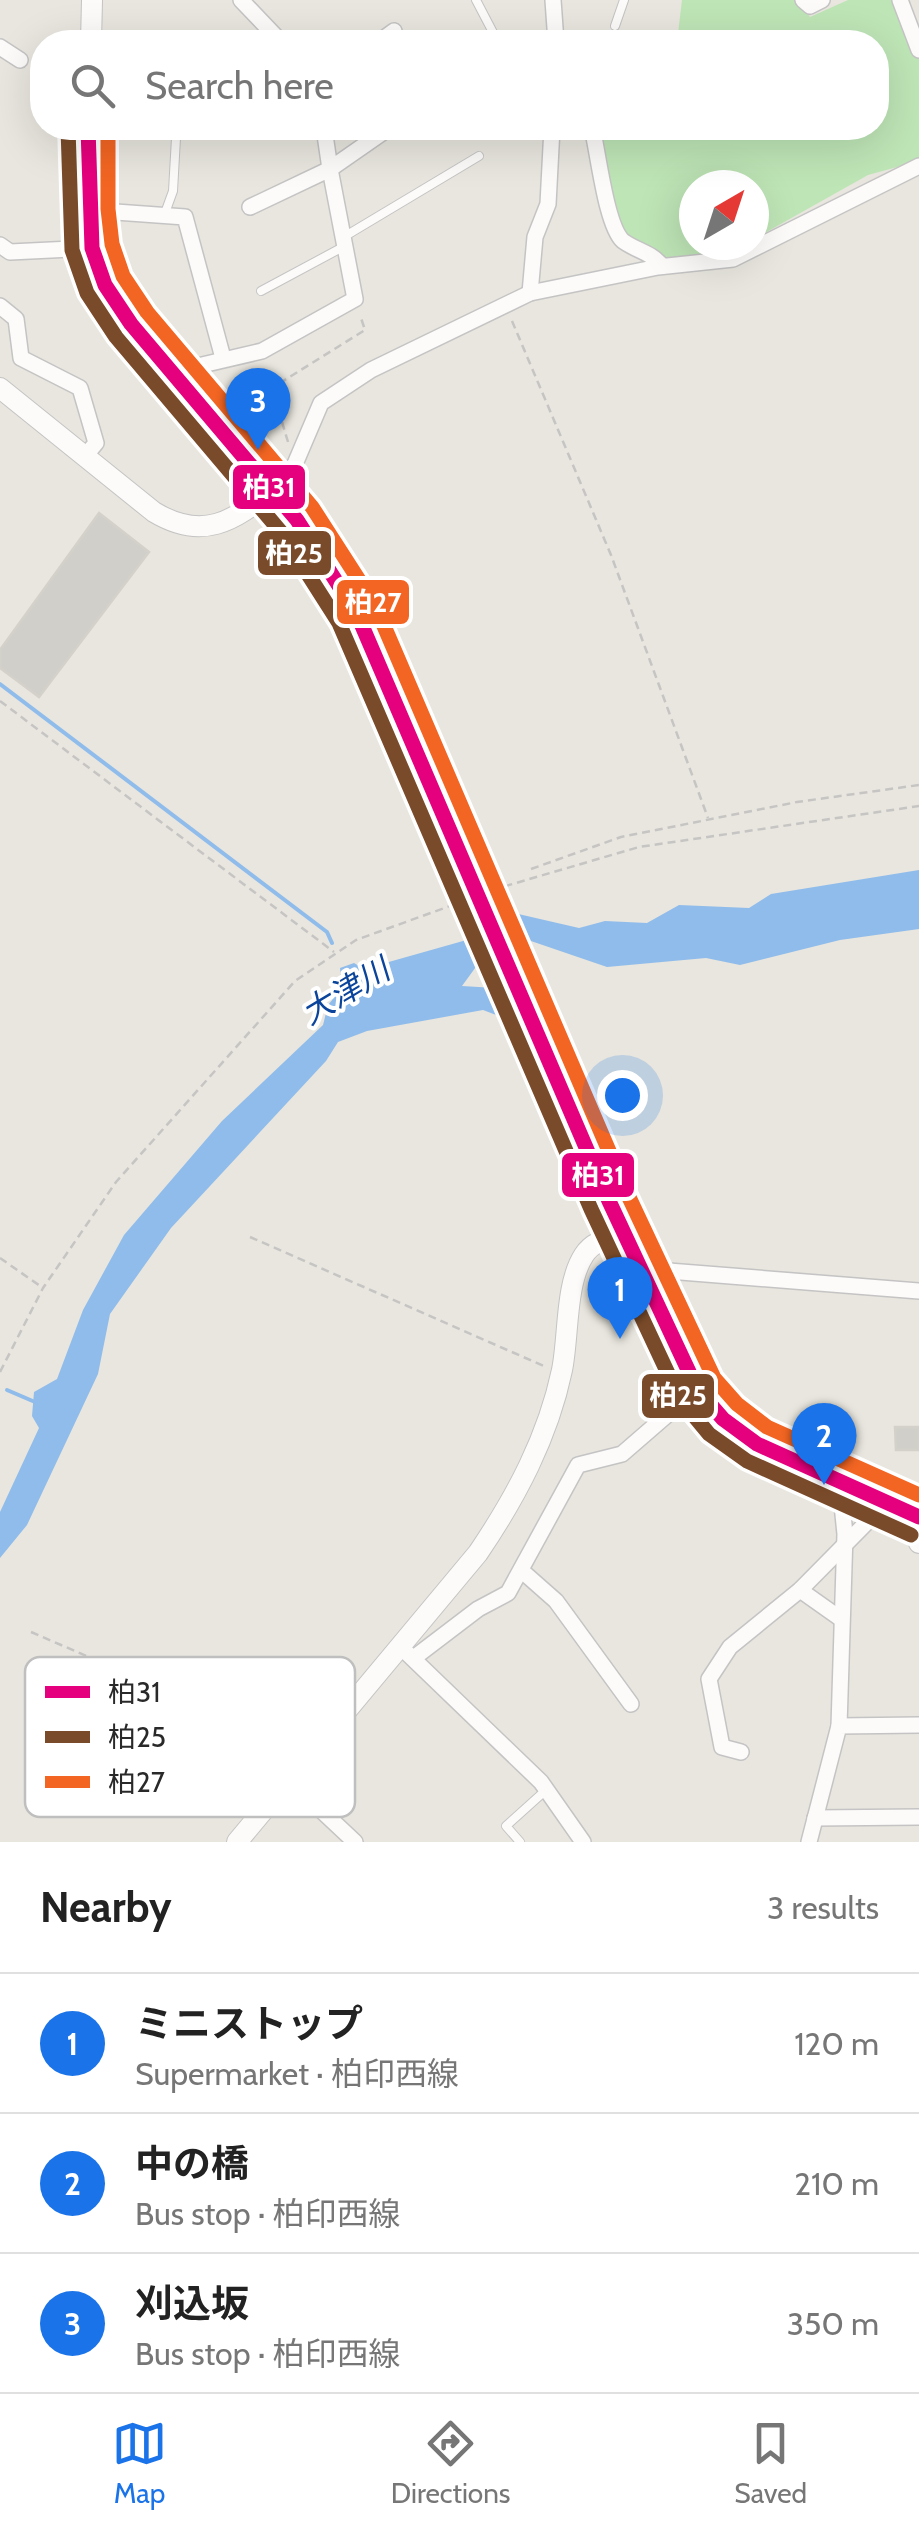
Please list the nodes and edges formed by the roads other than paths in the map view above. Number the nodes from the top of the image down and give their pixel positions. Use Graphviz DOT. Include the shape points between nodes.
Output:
graph roads {
  1 [pos="92,0"];
  2 [pos="241,0"];
  3 [pos="476,0"];
  4 [pos="553,0"];
  5 [pos="624,0"];
  6 [pos="802,0"];
  7 [pos="822,0"];
  8 [pos="900,0"];
  9 [pos="615,26"];
  10 [pos="91,30"];
  11 [pos="270,30"];
  12 [pos="492,30"];
  13 [pos="552,30"];
  14 [pos="0,47"];
  15 [pos="919,50"];
  16 [pos="20,60"];
  17 [pos="88,140"];
  18 [pos="176,140"];
  19 [pos="326,140"];
  20 [pos="371,140"];
  21 [pos="551,140"];
  22 [pos="595,140"];
  23 [pos="479,156"];
  24 [pos="919,166"];
  25 [pos="330,168"];
  26 [pos="250,206"];
  27 [pos="88,210"];
  28 [pos="165,213"];
  29 [pos="343,242"];
  30 [pos="0,245"];
  31 [pos="92,248"];
  32 [pos="662,266"];
  33 [pos="260,291"];
  34 [pos="530,294"];
  35 [pos="0,306"];
  36 [pos="223,358"];
  37 [pos="172,372"];
  38 [pos="0,388"];
  39 [pos="86,456"];
  40 [pos="273,490"];
  41 [pos="624,1233"];
  42 [pos="645,1274"];
  43 [pos="919,1290"];
  44 [pos="696,1389"];
  45 [pos="845,1485"];
  46 [pos="886,1503"];
  47 [pos="919,1516"];
  48 [pos="844,1545"];
  49 [pos="522,1571"];
  50 [pos="800,1590"];
  51 [pos="841,1619"];
  52 [pos="406,1652"];
  53 [pos="631,1704"];
  54 [pos="355,1706"];
  55 [pos="919,1725"];
  56 [pos="840,1726"];
  57 [pos="741,1752"];
  58 [pos="546,1790"];
  59 [pos="258,1817"];
  60 [pos="329,1817"];
  61 [pos="919,1817"];
  62 [pos="815,1818"];
  63 [pos="237,1842"];
  64 [pos="356,1842"];
  65 [pos="520,1842"];
  66 [pos="583,1842"];
  67 [pos="809,1842"];
  1 -- 10 [label="main road"];
  2 -- 11 [label="street"];
  3 -- 12 [label="lane"];
  4 -- 13 [label="street"];
  5 -- 9 [label="lane"];
  6 -- 7 [label="street" via="810,6"];
  8 -- 15 [label="street"];
  14 -- 16 [label="street"];
  17 -- 27 [label="main road"];
  18 -- 28 [label="lane"];
  19 -- 25 [label="street"];
  20 -- 25 [label="street"];
  21 -- 34 [label="street" via="548,204 535,237"];
  22 -- 32 [label="street" via="613,224 622,240"];
  23 -- 29 [label="lane"];
  24 -- 32 [label="street" via="732,259"];
  25 -- 26 [label="street"];
  25 -- 29 [label="street"];
  27 -- 28 [label="street"];
  27 -- 31 [label="main road"];
  28 -- 36 [label="street" via="185,217"];
  29 -- 33 [label="lane"];
  29 -- 36 [label="street" via="355,299 262,352"];
  30 -- 31 [label="street" via="10,252"];
  31 -- 37 [label="main road" via="116,304"];
  32 -- 34 [label="street"];
  34 -- 40 [label="street" via="371,370 321,404 295,464"];
  35 -- 39 [label="street" via="16,320 21,358 80,388 96,443"];
  36 -- 37 [label="street"];
  37 -- 40 [label="main road"];
  38 -- 39 [label="main road"];
  39 -- 40 [label="main road" via="154,512 198,529 228,522"];
  40 -- 41 [label="main road" via="374,646"];
  41 -- 42 [label="main road"];
  41 -- 52 [label="main road" via="583,1257 562,1374 536,1450 512,1501"];
  42 -- 43 [label="street"];
  42 -- 44 [label="main road"];
  44 -- 45 [label="main road" via="757,1444"];
  44 -- 49 [label="street" via="622,1454 578,1465"];
  45 -- 46 [label="main road"];
  45 -- 48 [label="street"];
  46 -- 47 [label="main road"];
  46 -- 48 [label="street"];
  48 -- 50 [label="street"];
  48 -- 51 [label="street"];
  49 -- 52 [label="street" via="508,1593"];
  49 -- 53 [label="street" via="556,1601"];
  50 -- 51 [label="street"];
  50 -- 57 [label="street" via="712,1669 722,1746"];
  51 -- 56 [label="street"];
  52 -- 54 [label="main road"];
  52 -- 58 [label="street"];
  55 -- 56 [label="street"];
  56 -- 62 [label="street"];
  58 -- 65 [label="lane" via="506,1826"];
  58 -- 66 [label="street"];
  59 -- 63 [label="main road"];
  60 -- 64 [label="street"];
  61 -- 62 [label="street"];
  62 -- 67 [label="street"];
}
